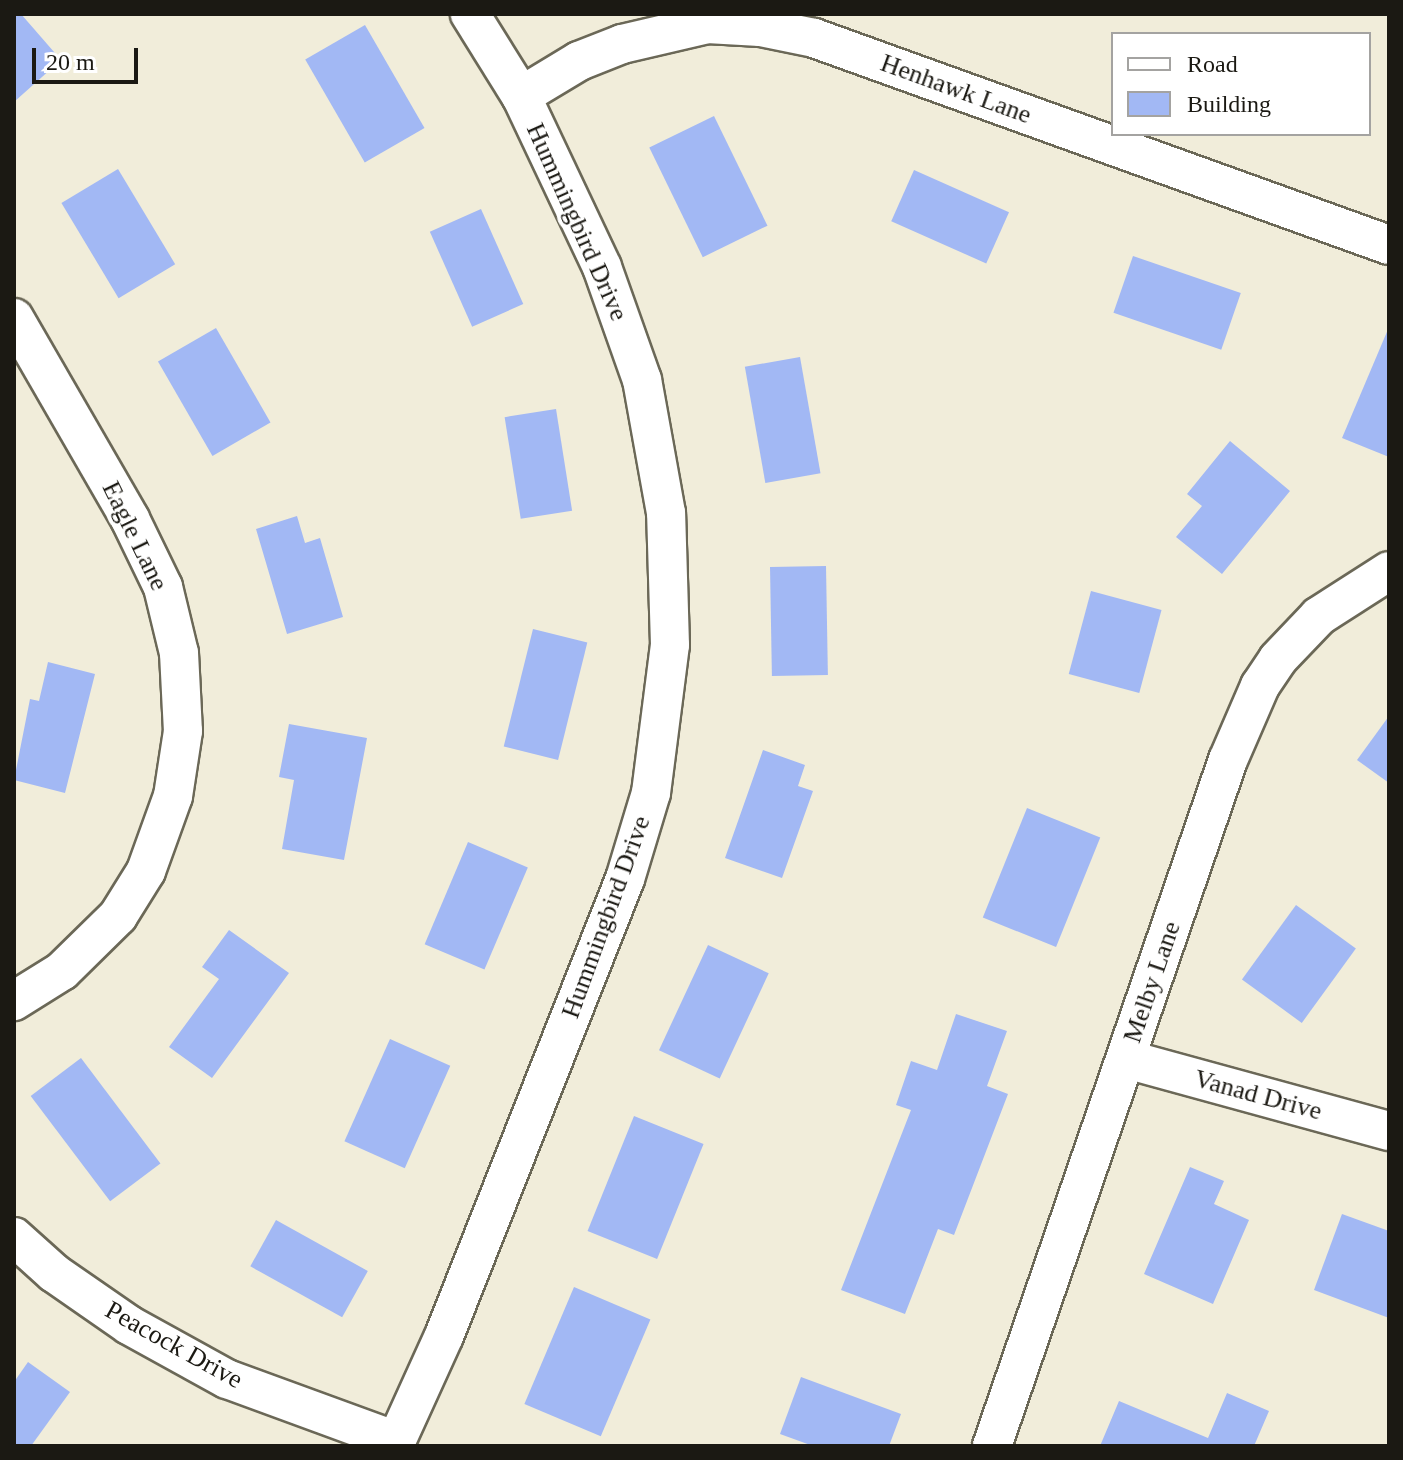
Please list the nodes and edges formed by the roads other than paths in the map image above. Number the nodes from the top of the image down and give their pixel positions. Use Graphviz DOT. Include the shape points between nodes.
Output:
graph roads {
  1 [pos="470,14"];
  2 [pos="521,96"];
  3 [pos="1389,245"];
  4 [pos="14,318"];
  5 [pos="1389,571"];
  6 [pos="14,1001"];
  7 [pos="1126,1059"];
  8 [pos="1389,1131"];
  9 [pos="14,1237"];
  10 [pos="395,1444"];
  11 [pos="992,1446"];
  1 -- 2 [label="street, Hummingbird Drive"];
  2 -- 3 [label="street, Henhawk Lane" via="579,61 622,44 707,24 760,27 814,38"];
  2 -- 10 [label="street, Hummingbird Drive" via="602,267 642,380 666,513 670,645 651,793 625,879 444,1336"];
  4 -- 6 [label="street, Eagle Lane" via="130,519 163,587 179,653 183,731 173,796 146,871 118,916 62,971"];
  5 -- 7 [label="street, Melby Lane" via="1319,616 1260,686 1228,760"];
  7 -- 8 [label="street, Vanad Drive"];
  7 -- 11 [label="street, Melby Lane"];
  9 -- 10 [label="street, Peacock Drive" via="54,1273 129,1325 227,1379"];
}
